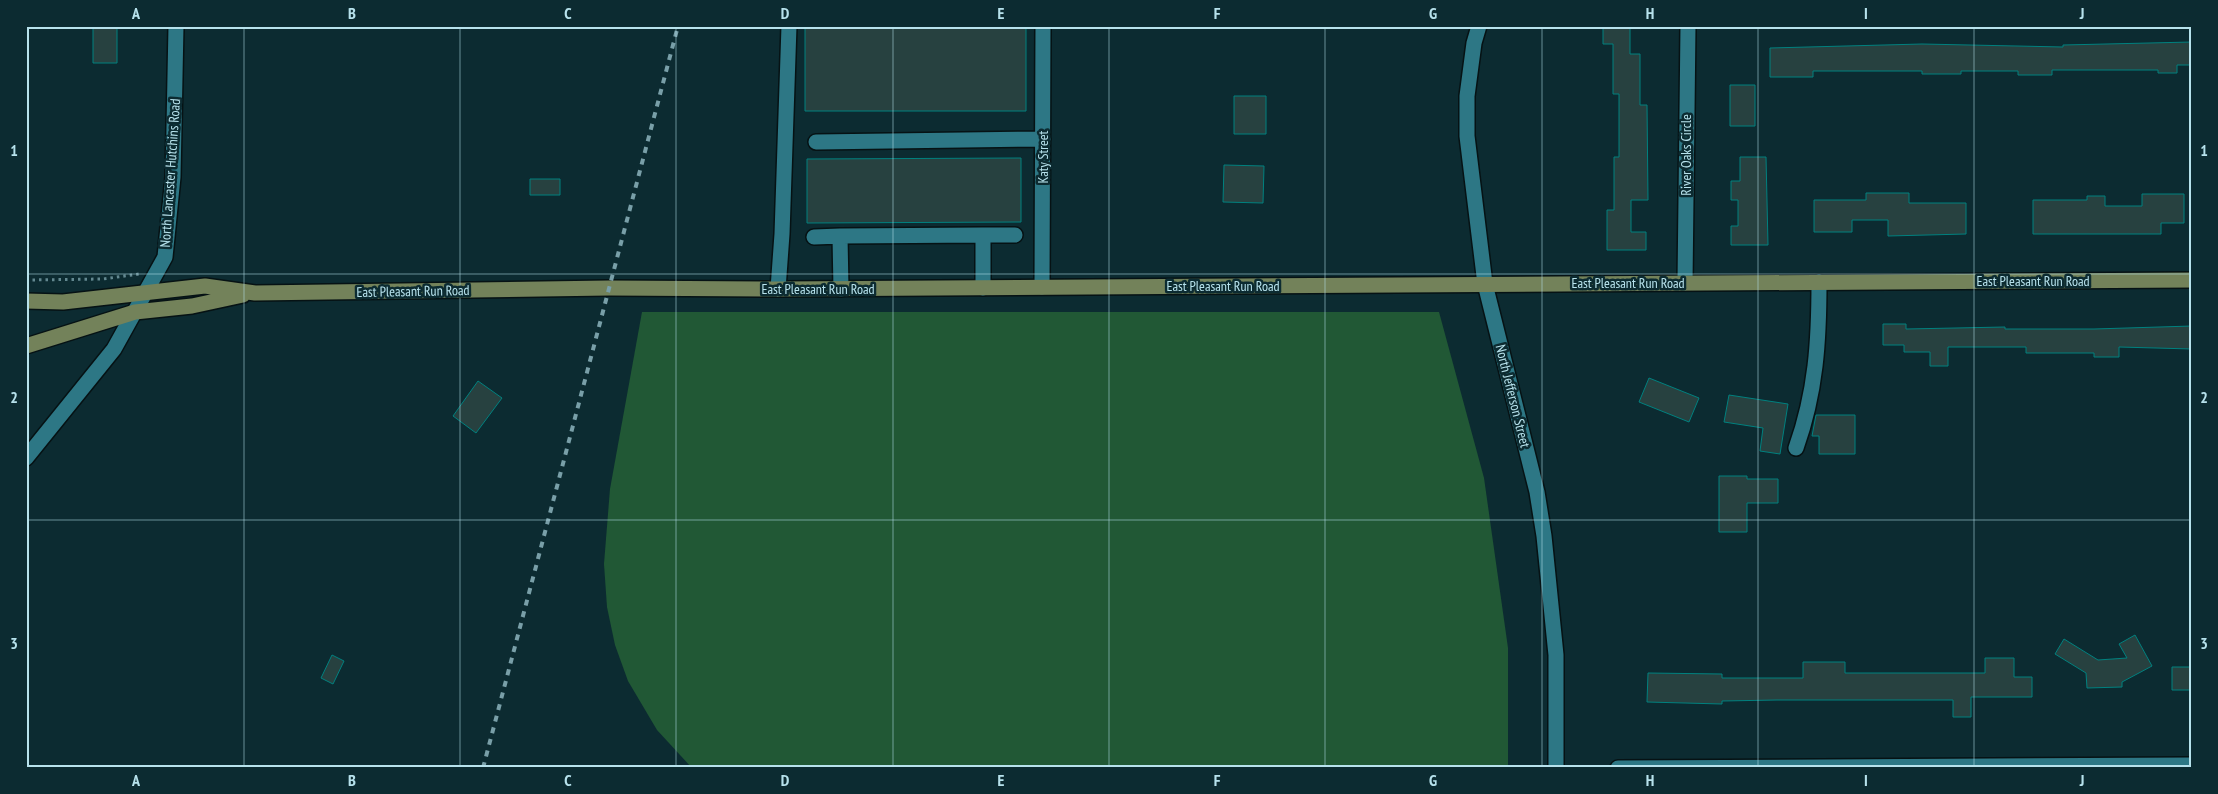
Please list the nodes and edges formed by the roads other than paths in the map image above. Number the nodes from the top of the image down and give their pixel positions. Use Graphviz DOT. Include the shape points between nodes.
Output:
graph roads {
  1 [pos="176,26"];
  2 [pos="789,26"];
  3 [pos="1043,26"];
  4 [pos="1479,26"];
  5 [pos="1688,26"];
  6 [pos="1043,139"];
  7 [pos="816,142"];
  8 [pos="983,235"];
  9 [pos="1015,235"];
  10 [pos="840,236"];
  11 [pos="814,237"];
  12 [pos="2192,280"];
  13 [pos="1819,282"];
  14 [pos="1685,283"];
  15 [pos="1485,284"];
  16 [pos="1042,287"];
  17 [pos="983,288"];
  18 [pos="778,289"];
  19 [pos="841,289"];
  20 [pos="145,293"];
  21 [pos="255,293"];
  22 [pos="26,302"];
  23 [pos="135,312"];
  24 [pos="26,346"];
  25 [pos="1796,448"];
  26 [pos="26,458"];
  27 [pos="2192,765"];
  28 [pos="1556,768"];
  29 [pos="1618,768"];
  1 -- 20 [label="street, North Lancaster Hutchins Road" via="173,177 165,257"];
  2 -- 18 [label="street"];
  3 -- 6 [label="street, Katy Street"];
  4 -- 15 [label="street, North Jefferson Street" via="1467,96 1467,136"];
  5 -- 14 [label="street, River Oaks Circle"];
  6 -- 7 [label="street"];
  6 -- 16 [label="street, Katy Street"];
  8 -- 9 [label="street"];
  8 -- 10 [label="street"];
  8 -- 17 [label="street"];
  10 -- 11 [label="street"];
  10 -- 19 [label="street"];
  12 -- 13 [label="main road, East Pleasant Run Road"];
  13 -- 14 [label="main road, East Pleasant Run Road"];
  13 -- 25 [label="street" via="1814,381"];
  14 -- 15 [label="main road, East Pleasant Run Road"];
  15 -- 16 [label="main road, East Pleasant Run Road"];
  15 -- 28 [label="street, North Jefferson Street" via="1537,492 1544,536 1556,655"];
  16 -- 17 [label="main road, East Pleasant Run Road"];
  17 -- 19 [label="main road, East Pleasant Run Road"];
  18 -- 19 [label="main road, East Pleasant Run Road"];
  18 -- 21 [label="main road, East Pleasant Run Road"];
  20 -- 21 [label="main road, East Pleasant Run Road" via="205,286"];
  20 -- 22 [label="main road, East Pleasant Run Road" via="63,302"];
  20 -- 23 [label="street, North Lancaster Hutchins Road"];
  21 -- 23 [label="main road, East Pleasant Run Road" via="192,306"];
  23 -- 24 [label="main road, East Pleasant Run Road"];
  23 -- 26 [label="street, North Lancaster Hutchins Road" via="114,349"];
  27 -- 29 [label="street"];
}
